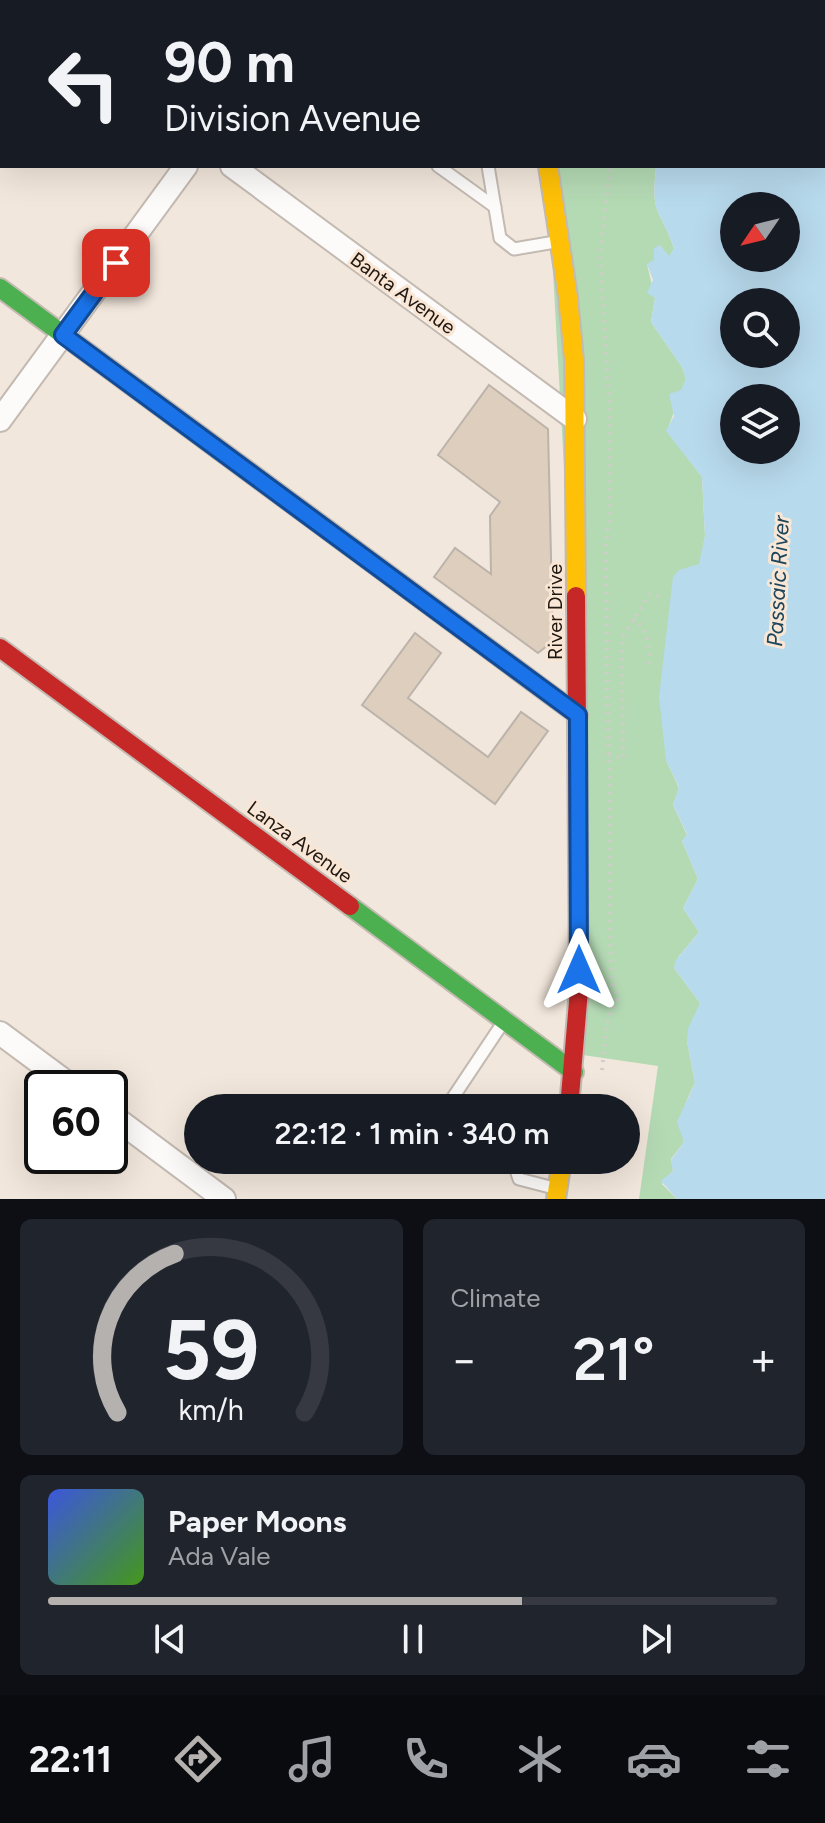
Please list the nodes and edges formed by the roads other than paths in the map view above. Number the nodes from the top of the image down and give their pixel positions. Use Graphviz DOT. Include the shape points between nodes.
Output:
graph roads {
  1 [pos="185,168"];
  2 [pos="235,168"];
  3 [pos="441,168"];
  4 [pos="488,168"];
  5 [pos="548,168"];
  6 [pos="495,207"];
  7 [pos="561,241"];
  8 [pos="0,288"];
  9 [pos="63,335"];
  10 [pos="575,419"];
  11 [pos="0,420"];
  12 [pos="0,648"];
  13 [pos="578,715"];
  14 [pos="505,1021"];
  15 [pos="0,1033"];
  16 [pos="50,1070"];
  17 [pos="574,1072"];
  18 [pos="455,1094"];
  19 [pos="571,1094"];
  20 [pos="128,1127"];
  21 [pos="517,1174"];
  22 [pos="560,1174"];
  23 [pos="557,1194"];
  24 [pos="224,1199"];
  1 -- 9 [label="street"];
  2 -- 10 [label="street, Banta Avenue"];
  3 -- 6 [label="lane"];
  4 -- 6 [label="lane"];
  5 -- 7 [label="street, River Drive"];
  6 -- 7 [label="lane" via="500,238 514,249"];
  7 -- 10 [label="street, River Drive"];
  8 -- 9 [label="street"];
  9 -- 11 [label="street"];
  9 -- 13 [label="street"];
  10 -- 13 [label="street, River Drive"];
  12 -- 14 [label="street, Lanza Avenue"];
  13 -- 17 [label="street, River Drive" via="579,990"];
  14 -- 17 [label="street, Lanza Avenue"];
  14 -- 18 [label="lane"];
  15 -- 16 [label="street"];
  17 -- 19 [label="street, River Drive"];
  20 -- 24 [label="street"];
  21 -- 23 [label="lane"];
  22 -- 23 [label="street"];
}
